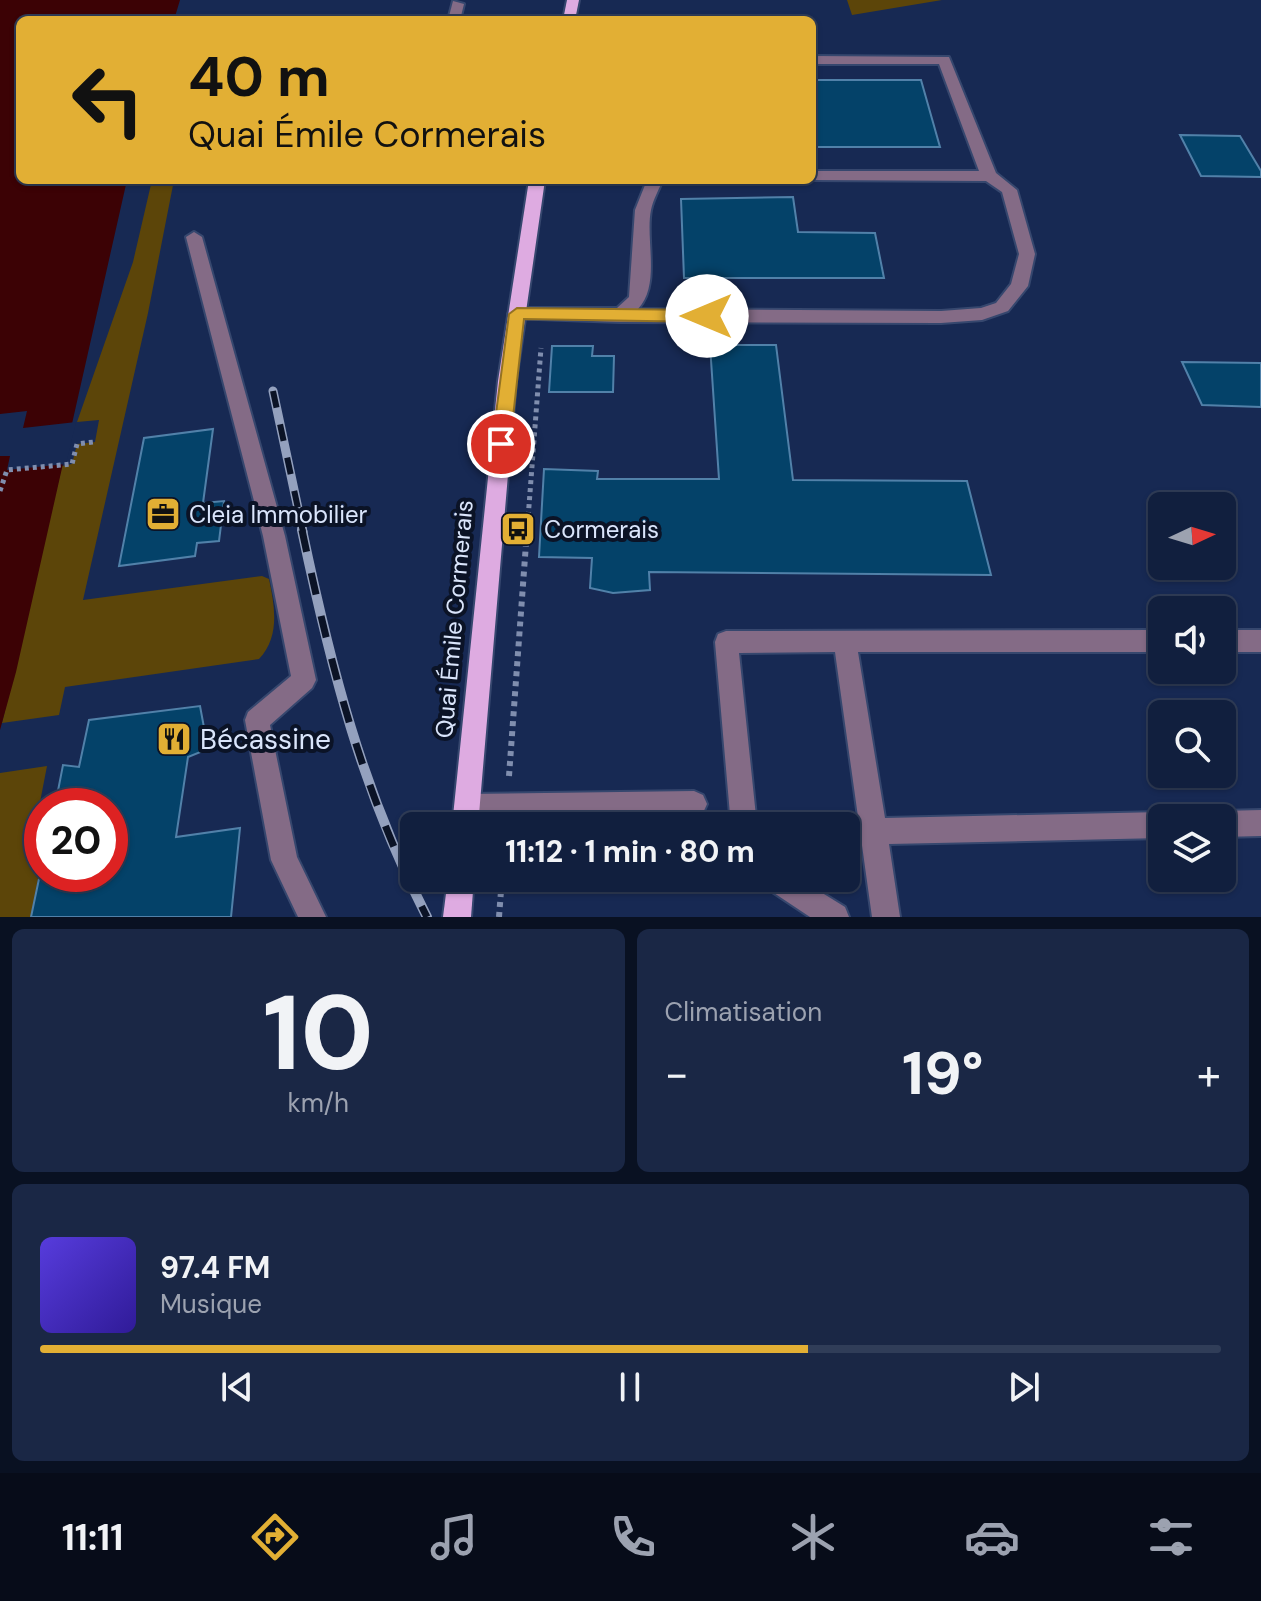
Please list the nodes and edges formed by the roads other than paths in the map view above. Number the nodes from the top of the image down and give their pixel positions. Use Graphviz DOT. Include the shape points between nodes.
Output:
graph roads {
  1 [pos="458,4"];
  2 [pos="455,16"];
  3 [pos="816,60"];
  4 [pos="816,176"];
  5 [pos="989,176"];
  6 [pos="536,184"];
  7 [pos="653,184"];
  8 [pos="194,237"];
  9 [pos="517,314"];
  10 [pos="620,316"];
  11 [pos="1148,641"];
  12 [pos="1236,641"];
  13 [pos="1261,641"];
  14 [pos="845,642"];
  15 [pos="694,804"];
  16 [pos="466,812"];
  17 [pos="485,812"];
  18 [pos="743,812"];
  19 [pos="1261,823"];
  20 [pos="1236,824"];
  21 [pos="1148,825"];
  22 [pos="874,831"];
  23 [pos="460,892"];
  24 [pos="796,892"];
  25 [pos="458,916"];
  26 [pos="312,917"];
  27 [pos="835,917"];
  28 [pos="886,917"];
  1 -- 2 [label="lane"];
  3 -- 5 [label="lane" via="944,60"];
  4 -- 5 [label="lane"];
  5 -- 10 [label="lane" via="1009,190 1027,254 1019,286 992,311 941,317"];
  6 -- 9 [label="main road, Quai Émile Cormerais"];
  7 -- 10 [label="lane" via="643,210 637,299"];
  8 -- 26 [label="lane" via="274,536 304,680 257,720 284,860"];
  9 -- 10 [label="lane"];
  9 -- 16 [label="main road, Quai Émile Cormerais"];
  11 -- 14 [label="lane"];
  12 -- 13 [label="lane"];
  14 -- 18 [label="lane" via="726,642"];
  14 -- 22 [label="lane"];
  15 -- 17 [label="lane" via="507,806"];
  19 -- 20 [label="lane"];
  21 -- 22 [label="lane"];
  22 -- 28 [label="lane"];
  23 -- 25 [label="main road"];
  24 -- 27 [label="lane"];
}
